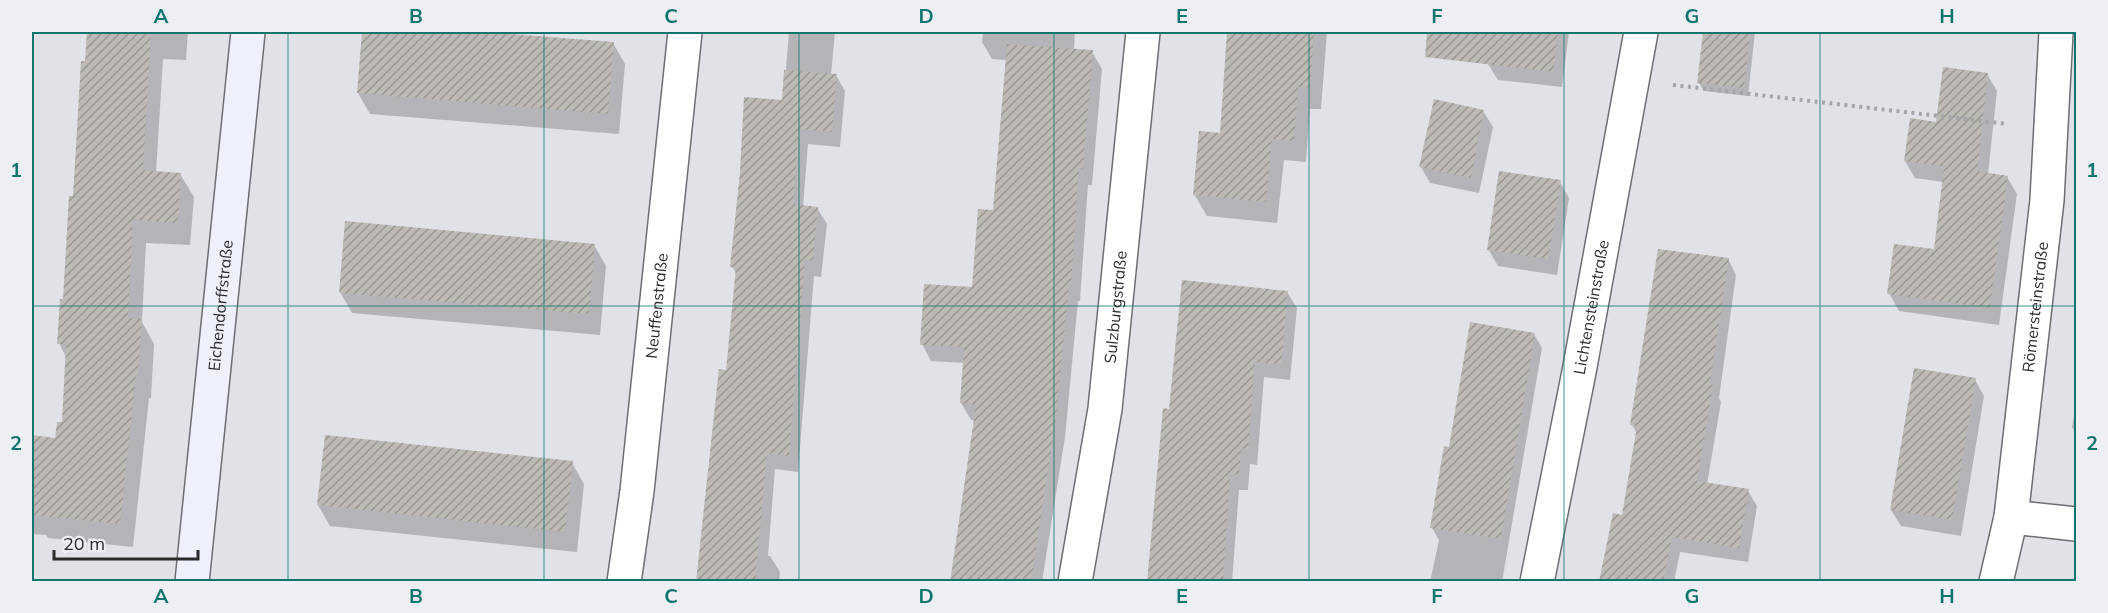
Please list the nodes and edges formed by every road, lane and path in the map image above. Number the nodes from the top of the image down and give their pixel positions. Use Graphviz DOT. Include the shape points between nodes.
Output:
graph roads {
  1 [pos="248,32"];
  2 [pos="684,32"];
  3 [pos="1143,32"];
  4 [pos="1641,32"];
  5 [pos="2056,32"];
  6 [pos="1633,80"];
  7 [pos="2051,129"];
  8 [pos="2011,517"];
  9 [pos="2076,524"];
  10 [pos="192,582"];
  11 [pos="624,582"];
  12 [pos="1075,582"];
  13 [pos="1537,582"];
  14 [pos="1996,582"];
  1 -- 10 [label="street, Eichendorffstraße"];
  2 -- 11 [label="street, Neuffenstraße" via="637,491"];
  3 -- 12 [label="street, Sulzburgstraße" via="1106,409"];
  4 -- 6 [label="street, Lichtensteinstraße"];
  5 -- 7 [label="street, Römersteinstraße"];
  6 -- 7 [label="path"];
  6 -- 13 [label="street, Lichtensteinstraße"];
  7 -- 8 [label="street, Römersteinstraße" via="2047,201"];
  8 -- 9 [label="street"];
  8 -- 14 [label="street, Römersteinstraße"];
}
